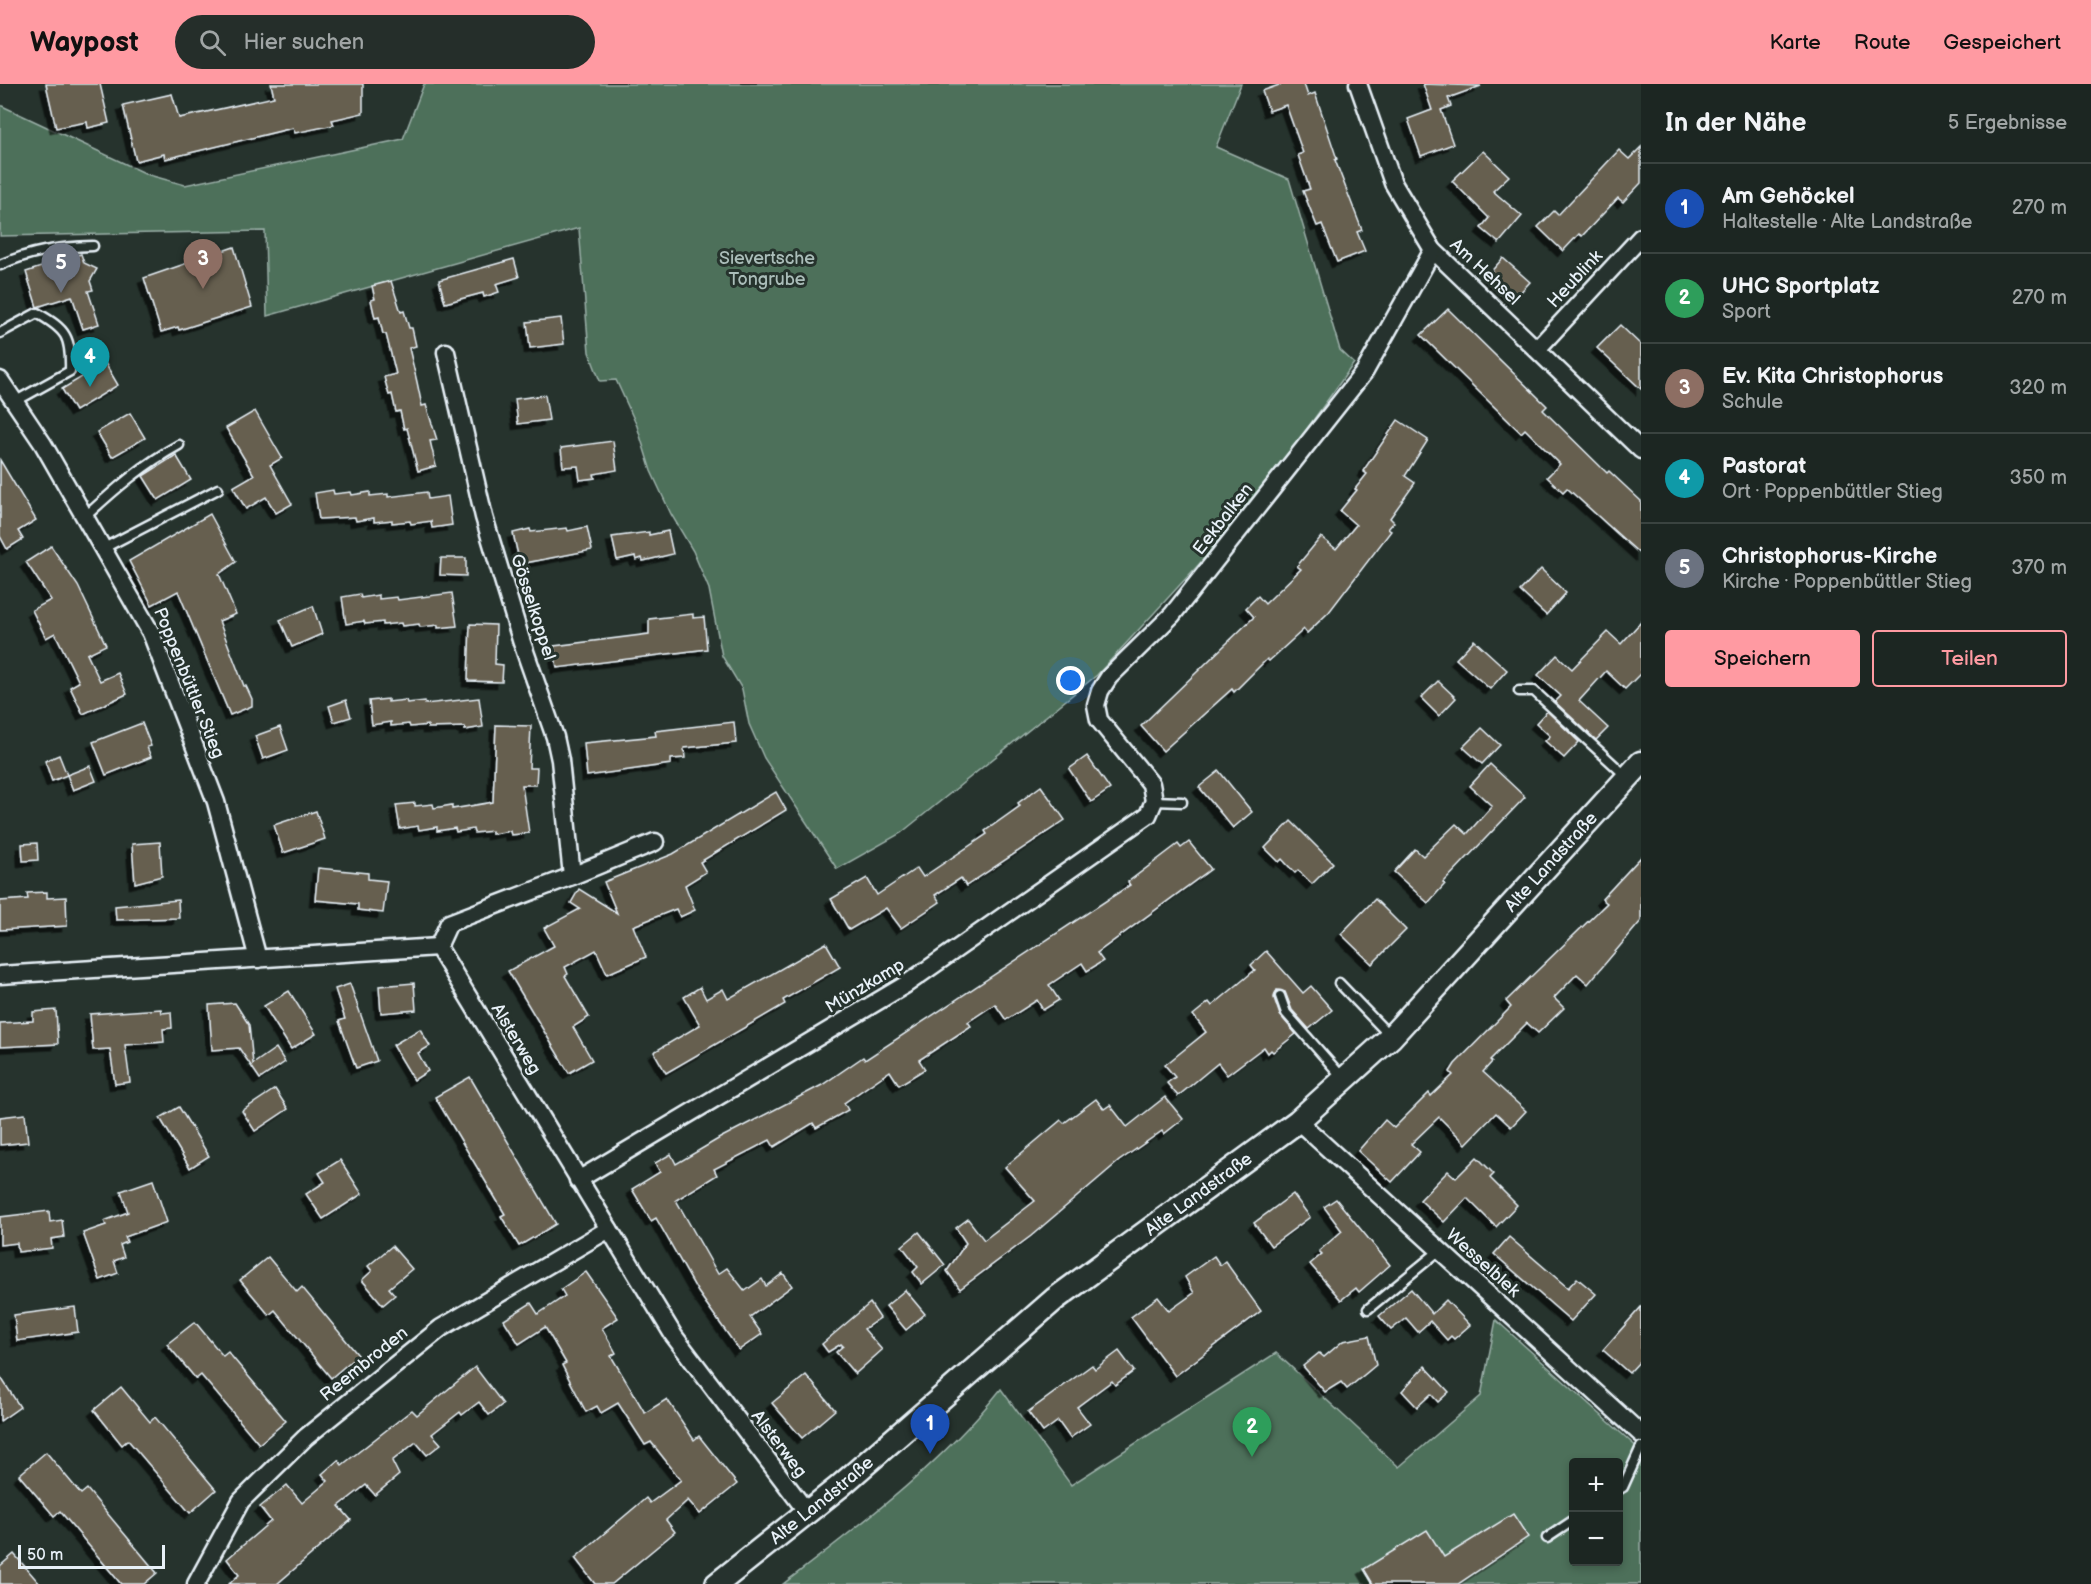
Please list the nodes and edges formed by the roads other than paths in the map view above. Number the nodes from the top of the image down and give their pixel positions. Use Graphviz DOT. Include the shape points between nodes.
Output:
graph roads {
  1 [pos="1358,84"];
  2 [pos="1641,237"];
  3 [pos="93,246"];
  4 [pos="1433,250"];
  5 [pos="0,266"];
  6 [pos="0,333"];
  7 [pos="1538,348"];
  8 [pos="446,352"];
  9 [pos="0,380"];
  10 [pos="16,401"];
  11 [pos="179,445"];
  12 [pos="1641,450"];
  13 [pos="218,489"];
  14 [pos="86,516"];
  15 [pos="104,548"];
  16 [pos="1519,691"];
  17 [pos="1635,771"];
  18 [pos="1154,801"];
  19 [pos="1182,802"];
  20 [pos="655,842"];
  21 [pos="572,876"];
  22 [pos="438,947"];
  23 [pos="258,959"];
  24 [pos="0,975"];
  25 [pos="1339,983"];
  26 [pos="1280,996"];
  27 [pos="1391,1037"];
  28 [pos="1344,1079"];
  29 [pos="1298,1121"];
  30 [pos="578,1180"];
  31 [pos="609,1229"];
  32 [pos="1440,1251"];
  33 [pos="1368,1309"];
  34 [pos="1641,1434"];
  35 [pos="1641,1447"];
  36 [pos="1623,1487"];
  37 [pos="807,1512"];
  38 [pos="1569,1523"];
  39 [pos="1547,1538"];
  40 [pos="196,1584"];
  41 [pos="717,1584"];
  1 -- 4 [label="street, Am Hehsel" via="1392,183"];
  2 -- 7 [label="street, Heublink"];
  3 -- 5 [label="lane" via="57,247 20,256"];
  4 -- 7 [label="street, Am Hehsel"];
  4 -- 18 [label="street, Eekbalken" via="1365,370 1172,615 1109,677 1100,691 1096,705 1099,720 1147,776"];
  6 -- 10 [label="lane" via="37,313 60,326 70,345 70,371"];
  7 -- 12 [label="street, Am Hehsel"];
  8 -- 21 [label="street, Gösselkoppel" via="484,518 555,737"];
  9 -- 10 [label="street, Poppenbüttler Stieg"];
  10 -- 14 [label="street, Poppenbüttler Stieg"];
  11 -- 14 [label="lane" via="117,487"];
  13 -- 15 [label="lane"];
  14 -- 15 [label="street, Poppenbüttler Stieg"];
  15 -- 23 [label="street, Poppenbüttler Stieg" via="151,633 216,802"];
  16 -- 17 [label="lane" via="1534,691"];
  17 -- 27 [label="main road, Alte Landstraße"];
  18 -- 19 [label="lane"];
  18 -- 30 [label="street, Münzkamp" via="1142,820 905,986"];
  20 -- 21 [label="street"];
  21 -- 22 [label="street" via="449,923"];
  22 -- 23 [label="street"];
  22 -- 30 [label="street, Alsterweg"];
  23 -- 24 [label="street"];
  25 -- 27 [label="lane"];
  26 -- 28 [label="lane" via="1286,1013"];
  27 -- 28 [label="main road, Alte Landstraße"];
  28 -- 29 [label="main road, Alte Landstraße"];
  29 -- 32 [label="street, Wesselblek"];
  29 -- 37 [label="main road, Alte Landstraße" via="1055,1299"];
  30 -- 31 [label="street, Alsterweg"];
  31 -- 37 [label="street, Alsterweg" via="674,1336"];
  31 -- 40 [label="street, Reembroden" via="441,1328 306,1437 241,1502"];
  32 -- 33 [label="lane"];
  32 -- 34 [label="street, Wesselblek"];
  35 -- 36 [label="lane"];
  37 -- 41 [label="main road, Alte Landstraße"];
  38 -- 39 [label="lane"];
}
